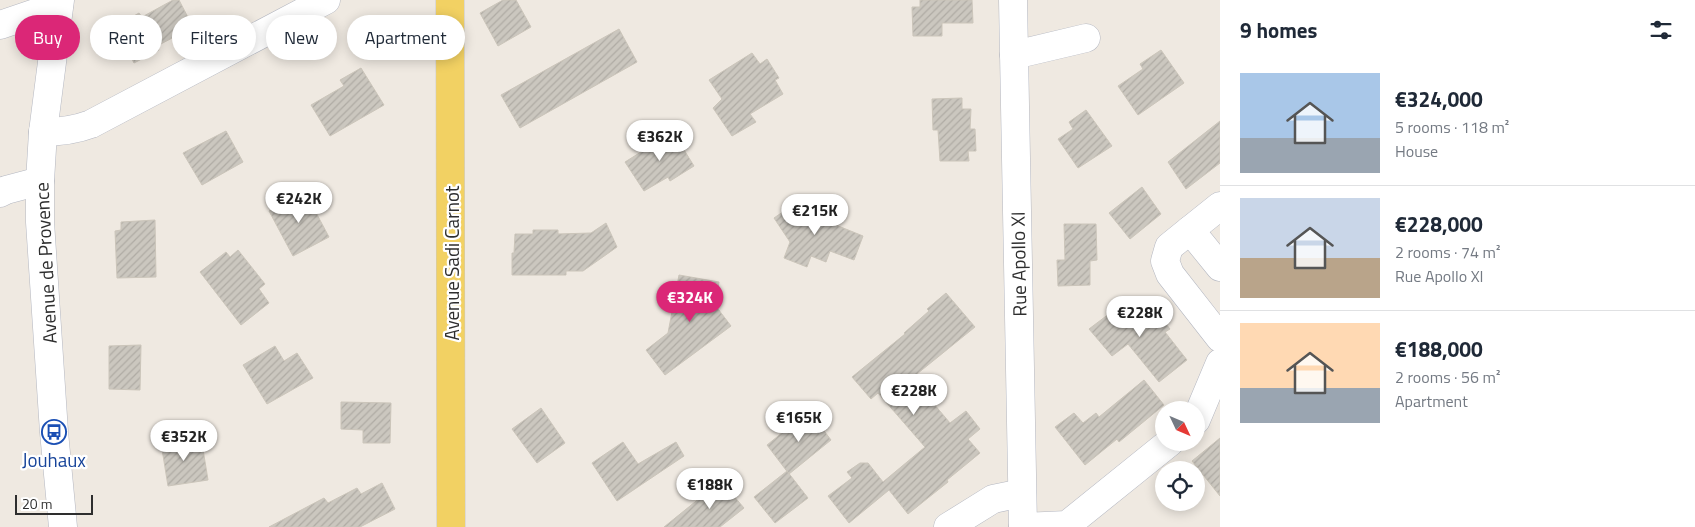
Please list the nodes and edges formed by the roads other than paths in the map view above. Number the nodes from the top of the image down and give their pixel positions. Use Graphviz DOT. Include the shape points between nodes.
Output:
graph roads {
  1 [pos="326,0"];
  2 [pos="450,0"];
  3 [pos="1013,0"];
  4 [pos="60,3"];
  5 [pos="0,26"];
  6 [pos="1086,38"];
  7 [pos="1014,56"];
  8 [pos="43,132"];
  9 [pos="40,180"];
  10 [pos="0,194"];
  11 [pos="1220,206"];
  12 [pos="1190,230"];
  13 [pos="1220,267"];
  14 [pos="1220,338"];
  15 [pos="1220,363"];
  16 [pos="1204,401"];
  17 [pos="1159,451"];
  18 [pos="1022,493"];
  19 [pos="63,527"];
  20 [pos="451,527"];
  21 [pos="948,527"];
  22 [pos="1023,527"];
  1 -- 8 [label="street" via="91,124 76,130"];
  2 -- 20 [label="main road, Avenue Sadi Carnot"];
  3 -- 7 [label="street, Rue Apollo XI"];
  4 -- 5 [label="street"];
  4 -- 8 [label="street, Avenue de Provence"];
  6 -- 7 [label="street"];
  7 -- 18 [label="street, Rue Apollo XI"];
  8 -- 9 [label="street, Avenue de Provence"];
  9 -- 10 [label="street"];
  9 -- 19 [label="street, Avenue de Provence" via="40,222"];
  11 -- 12 [label="street"];
  12 -- 13 [label="street"];
  12 -- 14 [label="street" via="1169,247 1165,260 1170,274"];
  15 -- 16 [label="street"];
  17 -- 22 [label="street" via="1067,525"];
  18 -- 21 [label="street" via="993,499"];
  18 -- 22 [label="street, Rue Apollo XI"];
}
